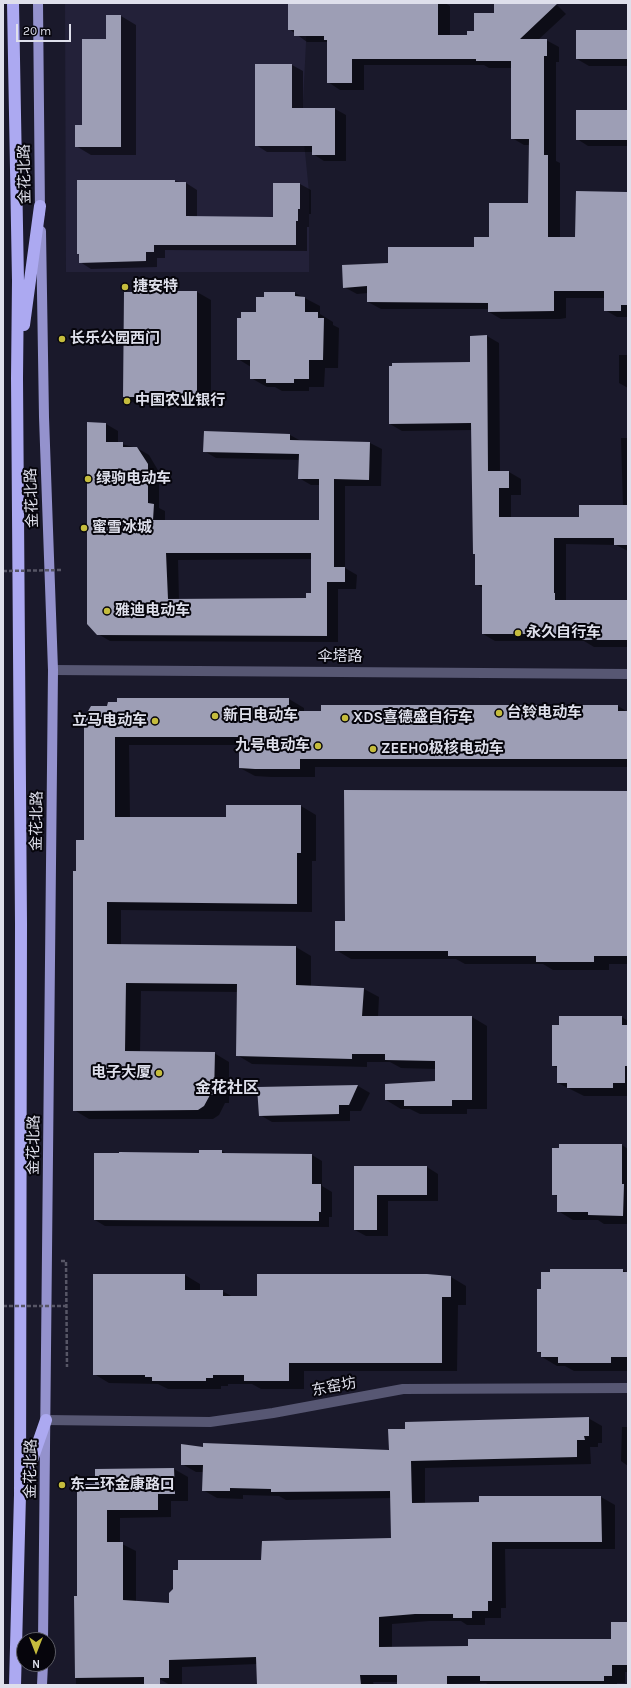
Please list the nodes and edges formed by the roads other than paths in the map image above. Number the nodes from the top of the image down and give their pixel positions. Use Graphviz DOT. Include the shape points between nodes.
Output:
graph roads {
  1 [pos="13,3"];
  2 [pos="38,3"];
  3 [pos="40,206"];
  4 [pos="17,378"];
  5 [pos="52,670"];
  6 [pos="628,674"];
  7 [pos="628,1388"];
  8 [pos="46,1420"];
  9 [pos="20,1495"];
  10 [pos="43,1632"];
  11 [pos="43,1672"];
  12 [pos="15,1685"];
  13 [pos="42,1685"];
  1 -- 4 [label="highway" via="18,281"];
  2 -- 3 [label="main road, 金花北路"];
  3 -- 4 [label="highway"];
  3 -- 5 [label="main road, 金花北路"];
  4 -- 9 [label="highway" via="21,924"];
  5 -- 6 [label="street, 伞塔路"];
  5 -- 8 [label="main road, 金花北路"];
  7 -- 8 [label="street, 东窑坊" via="403,1389 210,1422"];
  8 -- 9 [label="highway"];
  8 -- 10 [label="main road, 金花北路"];
  9 -- 12 [label="highway"];
  11 -- 13 [label="main road"];
}
